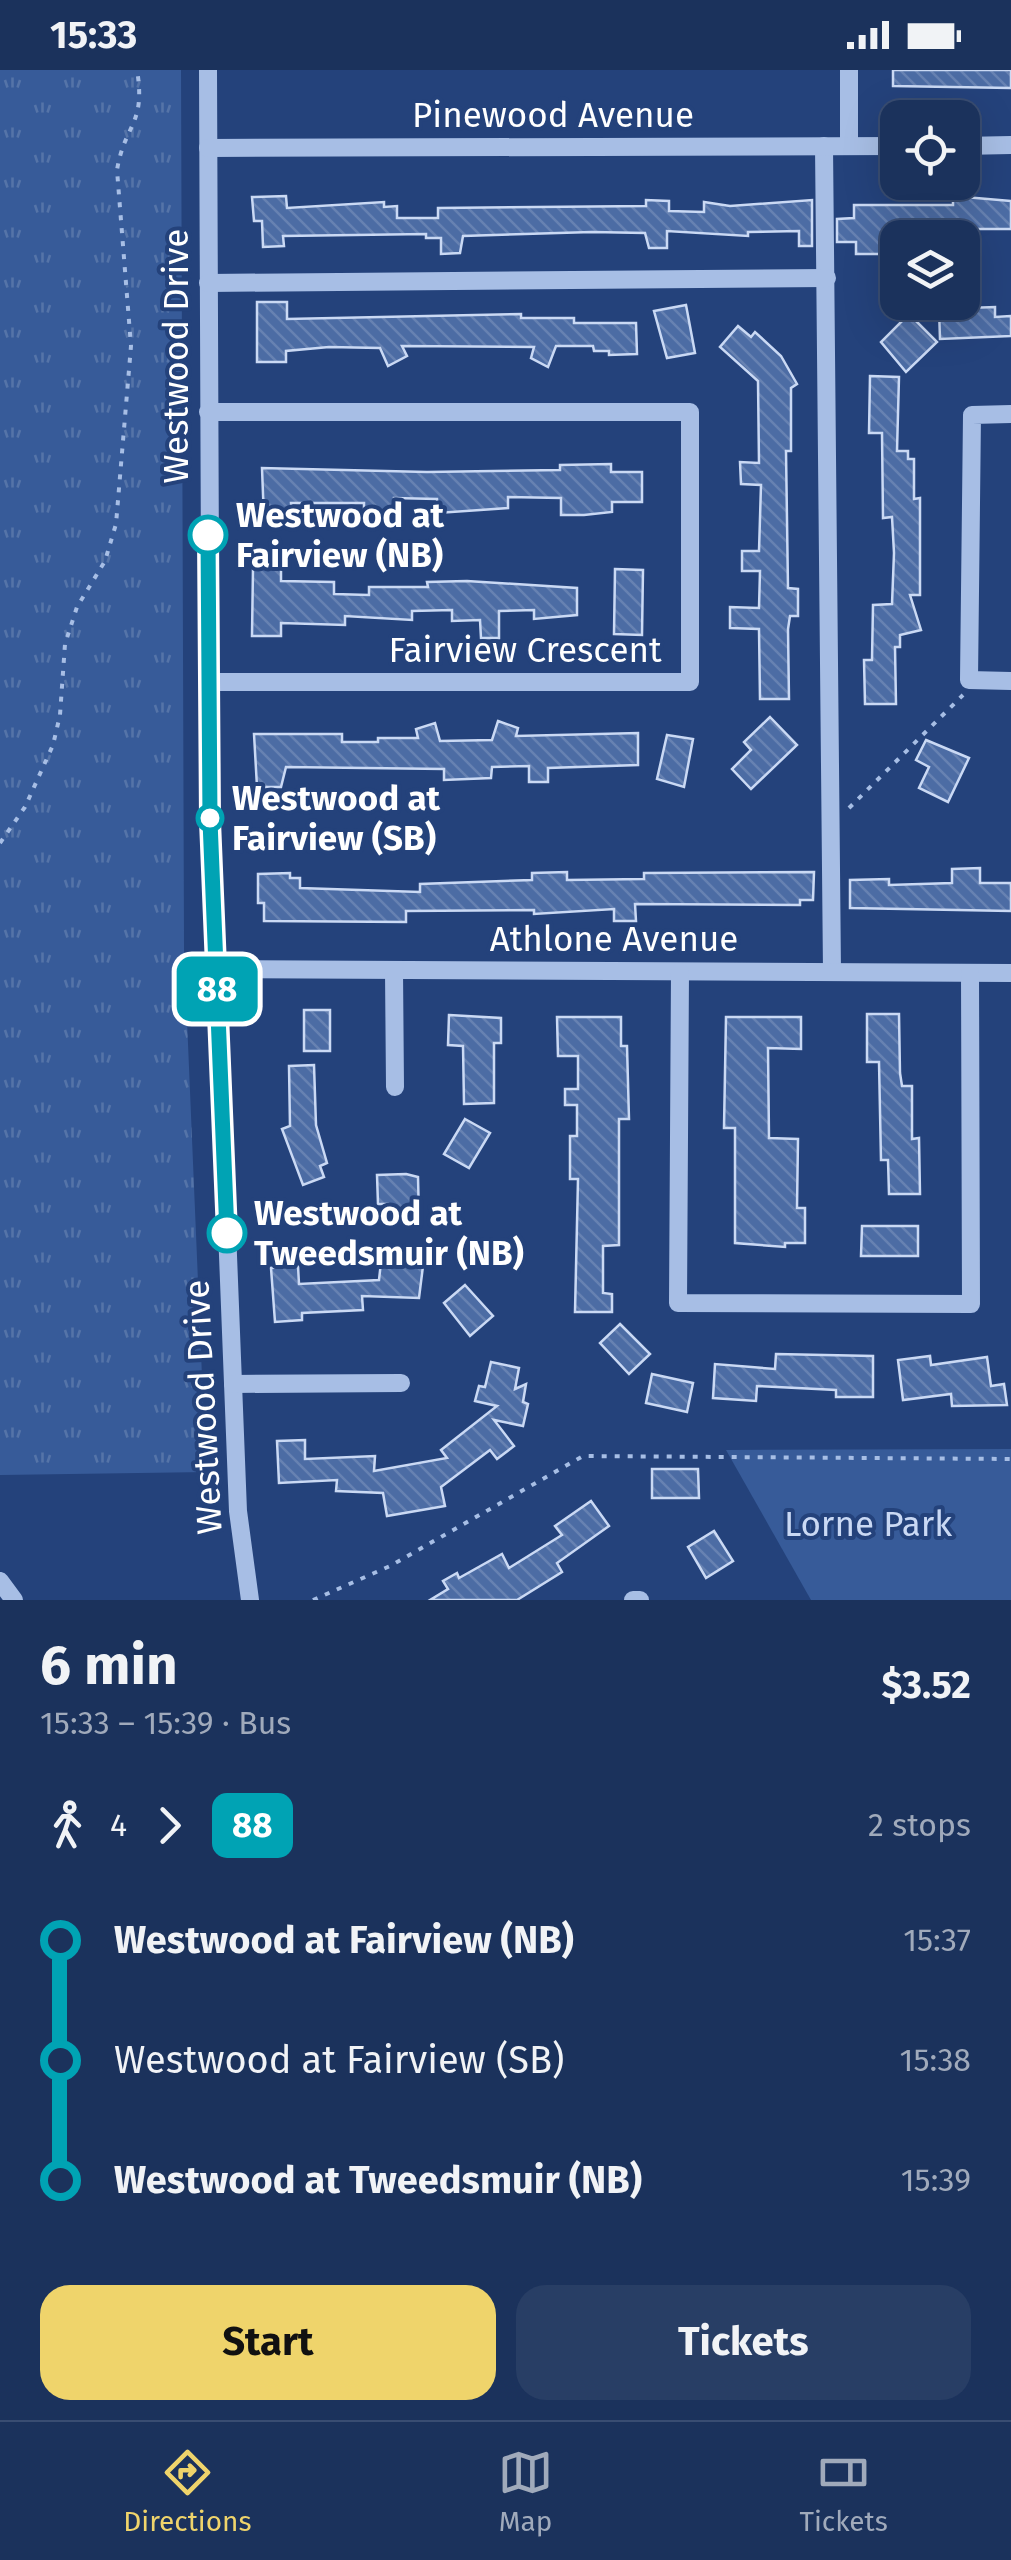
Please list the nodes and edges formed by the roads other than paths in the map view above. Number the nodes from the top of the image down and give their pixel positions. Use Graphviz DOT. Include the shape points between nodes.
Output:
graph roads {
  1 [pos="208,70"];
  2 [pos="849,70"];
  3 [pos="824,146"];
  4 [pos="849,146"];
  5 [pos="880,146"];
  6 [pos="980,146"];
  7 [pos="1011,146"];
  8 [pos="208,148"];
  9 [pos="827,278"];
  10 [pos="208,283"];
  11 [pos="208,412"];
  12 [pos="1011,414"];
  13 [pos="1011,681"];
  14 [pos="208,682"];
  15 [pos="216,970"];
  16 [pos="394,971"];
  17 [pos="680,972"];
  18 [pos="832,972"];
  19 [pos="970,973"];
  20 [pos="1011,973"];
  21 [pos="395,1087"];
  22 [pos="400,1382"];
  23 [pos="233,1384"];
  24 [pos="0,1582"];
  25 [pos="14,1600"];
  26 [pos="250,1600"];
  1 -- 8 [label="street, Westwood Drive"];
  2 -- 4 [label="street"];
  3 -- 4 [label="street, Pinewood Avenue"];
  3 -- 8 [label="street, Pinewood Avenue"];
  3 -- 9 [label="street"];
  4 -- 5 [label="street, Pinewood Avenue"];
  6 -- 7 [label="street"];
  8 -- 10 [label="street, Westwood Drive"];
  9 -- 10 [label="street"];
  9 -- 18 [label="street"];
  10 -- 11 [label="street, Westwood Drive"];
  11 -- 14 [label="street, Westwood Drive"];
  11 -- 14 [label="street, Fairview Crescent" via="690,412 690,682"];
  12 -- 13 [label="street" via="972,415 969,680"];
  14 -- 15 [label="street, Westwood Drive"];
  15 -- 16 [label="street, Athlone Avenue"];
  15 -- 23 [label="street, Westwood Drive"];
  16 -- 17 [label="street, Athlone Avenue"];
  16 -- 21 [label="street"];
  17 -- 18 [label="street, Athlone Avenue"];
  17 -- 19 [label="street" via="678,1303 972,1304"];
  18 -- 19 [label="street, Athlone Avenue"];
  19 -- 20 [label="street, Athlone Avenue"];
  22 -- 23 [label="street"];
  23 -- 26 [label="street, Westwood Drive"];
  24 -- 25 [label="street"];
}
